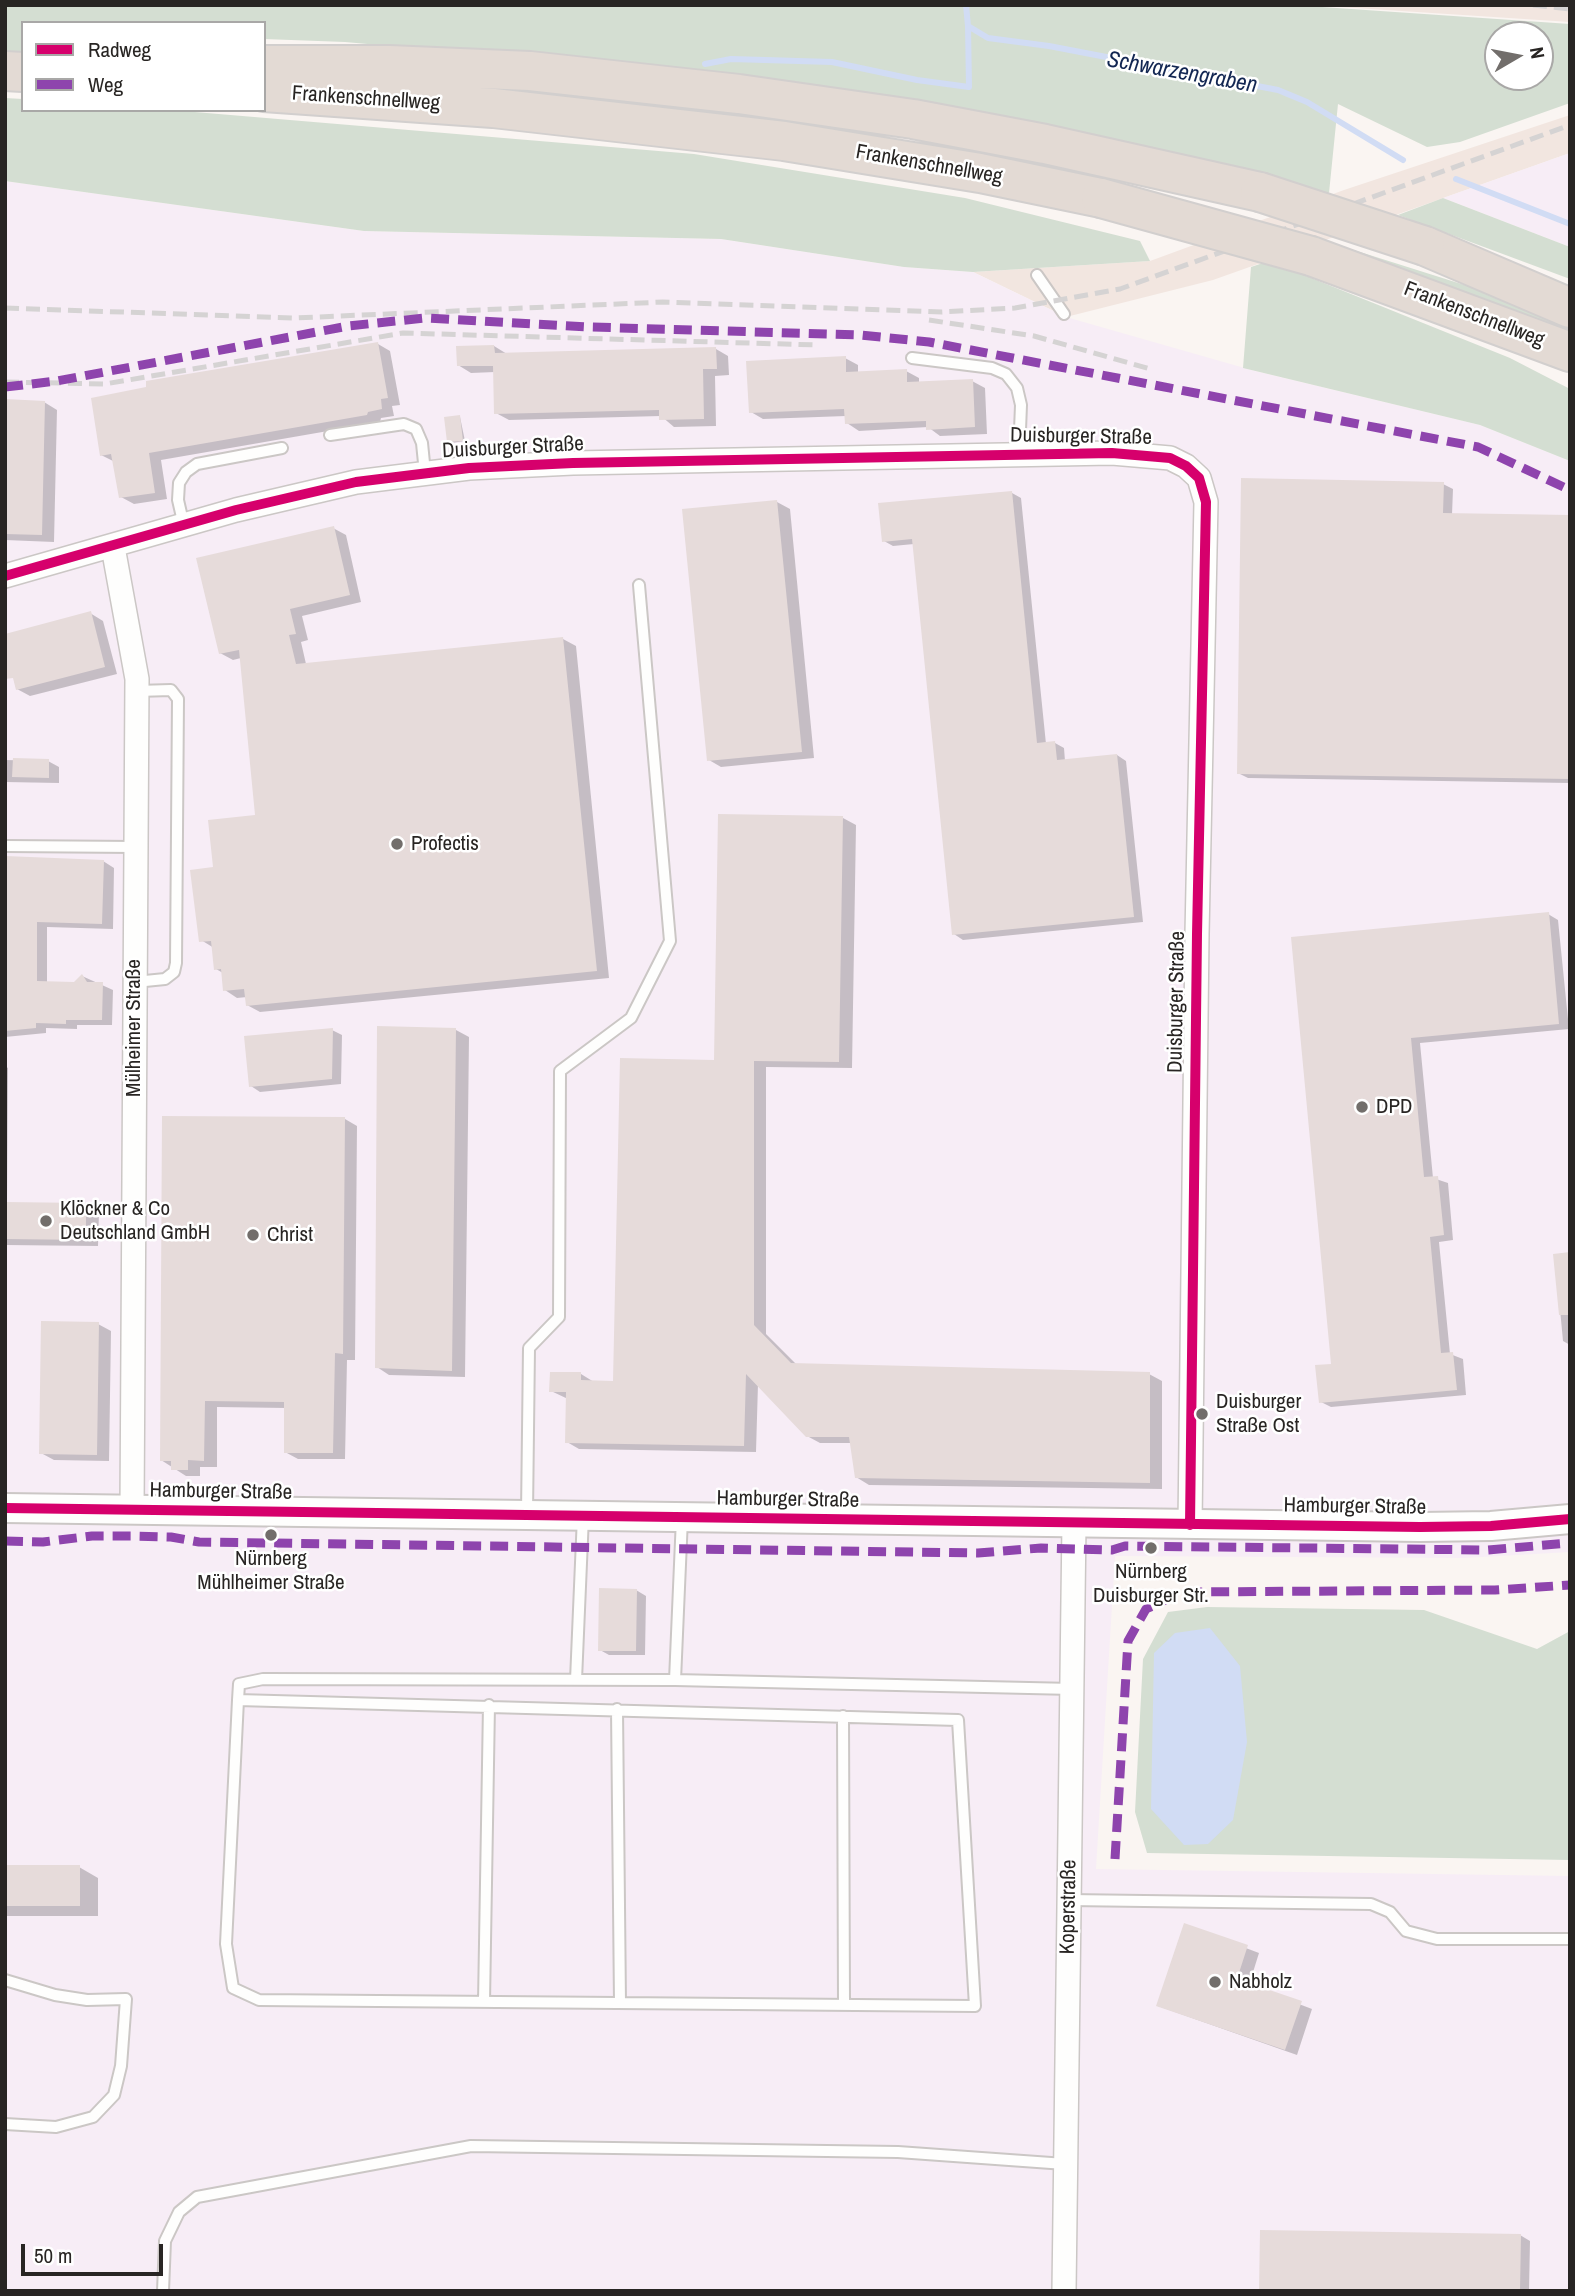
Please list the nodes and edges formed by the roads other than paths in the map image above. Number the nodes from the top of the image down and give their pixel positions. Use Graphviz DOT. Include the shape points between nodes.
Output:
graph roads {
  1 [pos="266,65"];
  2 [pos="266,92"];
  3 [pos="1442,252"];
  4 [pos="1037,275"];
  5 [pos="1570,290"];
  6 [pos="1570,308"];
  7 [pos="1064,314"];
  8 [pos="1568,352"];
  9 [pos="912,358"];
  10 [pos="330,435"];
  11 [pos="282,448"];
  12 [pos="1019,455"];
  13 [pos="425,473"];
  14 [pos="184,526"];
  15 [pos="113,547"];
  16 [pos="5,576"];
  17 [pos="639,585"];
  18 [pos="136,691"];
  19 [pos="5,846"];
  20 [pos="135,847"];
  21 [pos="134,982"];
  22 [pos="5,1508"];
  23 [pos="132,1510"];
  24 [pos="527,1516"];
  25 [pos="583,1516"];
  26 [pos="682,1517"];
  27 [pos="1570,1519"];
  28 [pos="1074,1523"];
  29 [pos="1190,1525"];
  30 [pos="576,1680"];
  31 [pos="675,1680"];
  32 [pos="1073,1689"];
  33 [pos="238,1700"];
  34 [pos="489,1705"];
  35 [pos="617,1709"];
  36 [pos="844,1716"];
  37 [pos="1069,1900"];
  38 [pos="1570,1939"];
  39 [pos="5,1980"];
  40 [pos="484,2002"];
  41 [pos="620,2003"];
  42 [pos="844,2005"];
  43 [pos="5,2124"];
  44 [pos="1065,2164"];
  45 [pos="163,2291"];
  46 [pos="1064,2291"];
  1 -- 3 [label="highway, Frankenschnellweg, bridge" via="530,71 913,119 1216,181 1319,209"];
  2 -- 8 [label="highway, Frankenschnellweg, bridge" via="493,108 771,139 932,164 1101,198 1311,256"];
  3 -- 5 [label="highway"];
  3 -- 6 [label="highway, Frankenschnellweg"];
  4 -- 7 [label="lane"];
  9 -- 12 [label="lane" via="992,368 1006,374 1017,388 1021,405"];
  10 -- 13 [label="lane" via="404,424 416,429 422,443"];
  11 -- 14 [label="lane" via="197,464 186,472 179,483"];
  12 -- 13 [label="street, Duisburger Straße" via="573,463"];
  12 -- 29 [label="street, Duisburger Straße" via="1112,453 1170,458 1199,478 1206,502"];
  13 -- 14 [label="street, Duisburger Straße" via="356,482"];
  14 -- 15 [label="street, Duisburger Straße"];
  15 -- 16 [label="street, Duisburger Straße"];
  15 -- 18 [label="street, Mülheimer Straße"];
  17 -- 24 [label="lane" via="670,941 631,1018 560,1071 559,1317 529,1348"];
  18 -- 20 [label="street, Mülheimer Straße"];
  18 -- 21 [label="lane" via="171,690 178,699 176,963 165,979"];
  19 -- 20 [label="lane"];
  20 -- 21 [label="street, Mülheimer Straße"];
  21 -- 23 [label="street, Mülheimer Straße"];
  22 -- 23 [label="street, Hamburger Straße"];
  23 -- 24 [label="street, Hamburger Straße"];
  24 -- 25 [label="street, Hamburger Straße"];
  25 -- 26 [label="street, Hamburger Straße"];
  25 -- 30 [label="lane"];
  26 -- 28 [label="street, Hamburger Straße"];
  26 -- 31 [label="lane"];
  27 -- 29 [label="street, Hamburger Straße" via="1454,1527"];
  28 -- 29 [label="street, Hamburger Straße"];
  28 -- 32 [label="street, Koperstraße"];
  30 -- 31 [label="lane"];
  30 -- 33 [label="lane" via="262,1679 239,1684"];
  31 -- 32 [label="lane"];
  32 -- 37 [label="street, Koperstraße"];
  33 -- 34 [label="lane"];
  33 -- 40 [label="lane" via="226,1944 233,1988 259,2000"];
  34 -- 35 [label="lane"];
  34 -- 40 [label="lane"];
  35 -- 36 [label="lane"];
  35 -- 41 [label="lane"];
  36 -- 42 [label="lane"];
  36 -- 42 [label="lane" via="958,1720 975,2006"];
  37 -- 38 [label="lane" via="1371,1904 1390,1912 1406,1931 1437,1939"];
  37 -- 44 [label="street, Koperstraße"];
  39 -- 43 [label="lane" via="65,1997 126,1999 114,2095 93,2117 56,2127"];
  40 -- 41 [label="lane"];
  41 -- 42 [label="lane"];
  44 -- 45 [label="lane" via="898,2152 471,2146 197,2197 179,2211 165,2241"];
  44 -- 46 [label="street, Koperstraße"];
}
